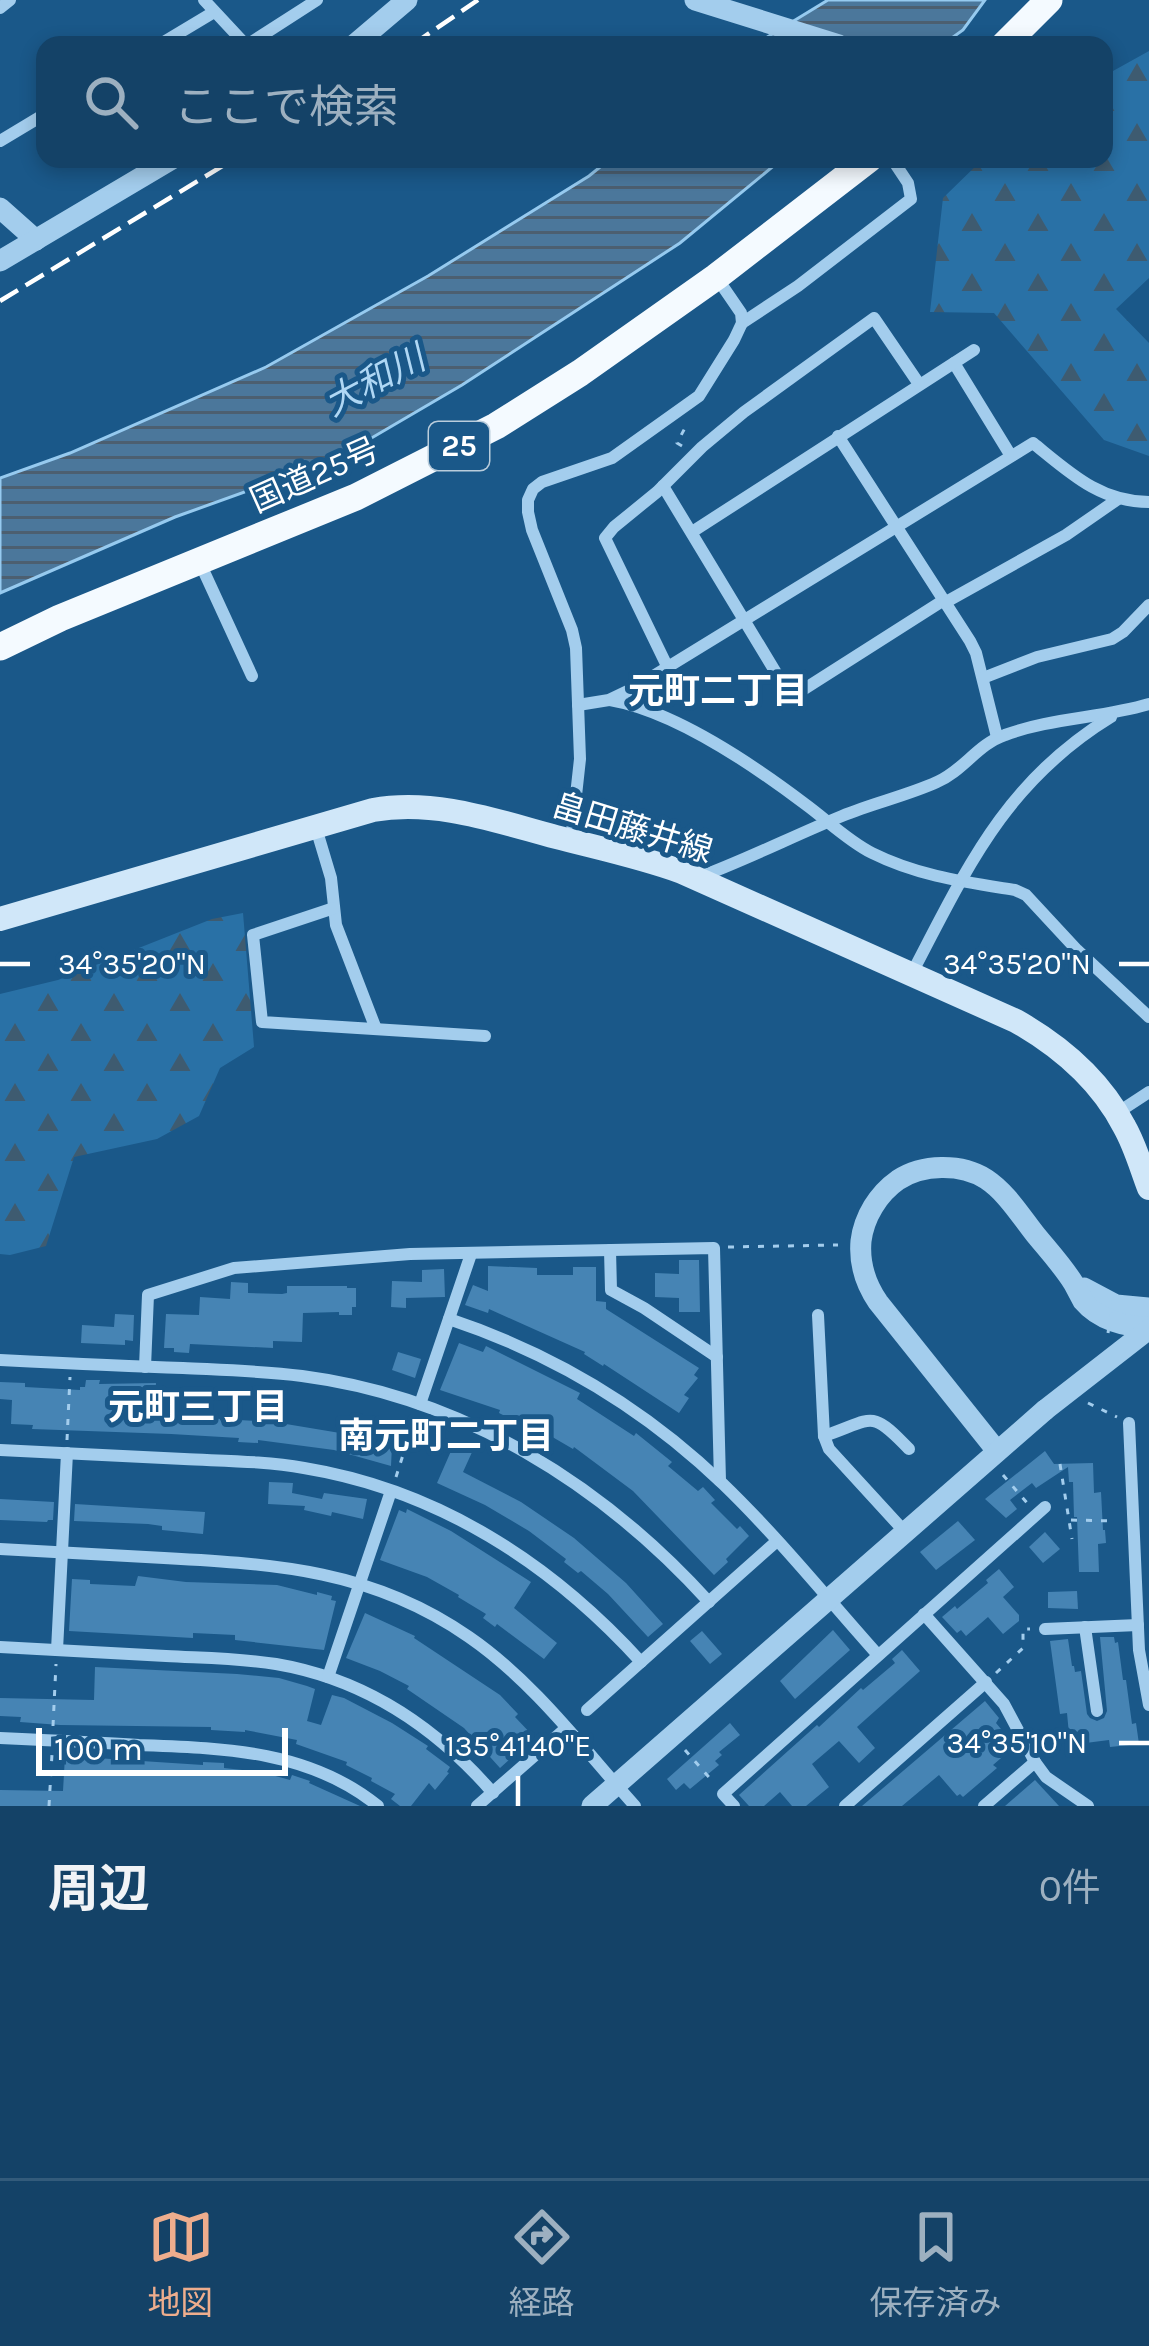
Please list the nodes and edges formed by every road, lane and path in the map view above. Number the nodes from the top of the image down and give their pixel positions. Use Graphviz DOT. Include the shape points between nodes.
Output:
graph roads {
  1 [pos="10,0"];
  2 [pos="317,0"];
  3 [pos="407,0"];
  4 [pos="1049,0"];
  5 [pos="698,1"];
  6 [pos="209,6"];
  7 [pos="0,8"];
  8 [pos="171,36"];
  9 [pos="238,36"];
  10 [pos="261,36"];
  11 [pos="364,36"];
  12 [pos="810,36"];
  13 [pos="1013,36"];
  14 [pos="36,119"];
  15 [pos="0,141"];
  16 [pos="157,168"];
  17 [pos="857,168"];
  18 [pos="898,168"];
  19 [pos="0,208"];
  20 [pos="36,240"];
  21 [pos="0,261"];
  22 [pos="716,277"];
  23 [pos="742,322"];
  24 [pos="974,350"];
  25 [pos="954,363"];
  26 [pos="919,384"];
  27 [pos="685,427"];
  28 [pos="838,436"];
  29 [pos="677,442"];
  30 [pos="1011,456"];
  31 [pos="663,485"];
  32 [pos="1118,499"];
  33 [pos="1149,502"];
  34 [pos="896,526"];
  35 [pos="692,532"];
  36 [pos="199,562"];
  37 [pos="945,601"];
  38 [pos="1149,605"];
  39 [pos="743,618"];
  40 [pos="0,647"];
  41 [pos="667,666"];
  42 [pos="252,676"];
  43 [pos="982,678"];
  44 [pos="609,700"];
  45 [pos="1149,704"];
  46 [pos="578,705"];
  47 [pos="1118,713"];
  48 [pos="997,737"];
  49 [pos="829,822"];
  50 [pos="315,826"];
  51 [pos="572,841"];
  52 [pos="696,878"];
  53 [pos="960,881"];
  54 [pos="334,908"];
  55 [pos="0,920"];
  56 [pos="912,973"];
  57 [pos="1149,1017"];
  58 [pos="376,1029"];
  59 [pos="485,1036"];
  60 [pos="1149,1092"];
  61 [pos="1117,1113"];
  62 [pos="1149,1188"];
  63 [pos="845,1244"];
  64 [pos="714,1248"];
  65 [pos="610,1250"];
  66 [pos="471,1254"];
  67 [pos="1073,1282"];
  68 [pos="1114,1289"];
  69 [pos="1149,1308"];
  70 [pos="818,1315"];
  71 [pos="449,1319"];
  72 [pos="1149,1328"];
  73 [pos="1107,1341"];
  74 [pos="717,1357"];
  75 [pos="0,1360"];
  76 [pos="71,1363"];
  77 [pos="145,1367"];
  78 [pos="1085,1402"];
  79 [pos="419,1404"];
  80 [pos="1130,1423"];
  81 [pos="824,1436"];
  82 [pos="909,1449"];
  83 [pos="0,1450"];
  84 [pos="67,1453"];
  85 [pos="1000,1462"];
  86 [pos="1060,1464"];
  87 [pos="720,1481"];
  88 [pos="391,1491"];
  89 [pos="1040,1510"];
  90 [pos="1070,1520"];
  91 [pos="1102,1520"];
  92 [pos="905,1532"];
  93 [pos="1072,1539"];
  94 [pos="777,1541"];
  95 [pos="0,1549"];
  96 [pos="62,1552"];
  97 [pos="360,1584"];
  98 [pos="827,1599"];
  99 [pos="710,1602"];
  100 [pos="924,1614"];
  101 [pos="1138,1625"];
  102 [pos="1085,1628"];
  103 [pos="1045,1629"];
  104 [pos="0,1647"];
  105 [pos="57,1650"];
  106 [pos="878,1655"];
  107 [pos="641,1662"];
  108 [pos="328,1677"];
  109 [pos="986,1682"];
  110 [pos="1149,1705"];
  111 [pos="587,1710"];
  112 [pos="1096,1711"];
  113 [pos="565,1729"];
  114 [pos="0,1738"];
  115 [pos="684,1748"];
  116 [pos="1035,1762"];
  117 [pos="616,1785"];
  118 [pos="493,1792"];
  119 [pos="723,1794"];
  120 [pos="378,1806"];
  121 [pos="477,1806"];
  122 [pos="592,1806"];
  123 [pos="635,1806"];
  124 [pos="734,1806"];
  125 [pos="845,1806"];
  126 [pos="985,1806"];
  127 [pos="1088,1806"];
  1 -- 7 [label="street"];
  2 -- 10 [label="street"];
  3 -- 11 [label="street"];
  4 -- 13 [label="highway"];
  5 -- 12 [label="street"];
  6 -- 8 [label="street"];
  6 -- 9 [label="street"];
  14 -- 15 [label="street"];
  16 -- 20 [label="street"];
  17 -- 22 [label="highway, 国道25号 / 25"];
  18 -- 23 [label="street" via="910,199"];
  19 -- 20 [label="street"];
  20 -- 21 [label="street"];
  22 -- 23 [label="street"];
  22 -- 36 [label="highway, 国道25号 / 25" via="475,438"];
  23 -- 46 [label="street" via="698,395 612,458 542,482 528,500 572,630"];
  24 -- 25 [label="street"];
  25 -- 26 [label="street"];
  25 -- 30 [label="street"];
  26 -- 28 [label="street"];
  26 -- 31 [label="street" via="874,318 744,412"];
  27 -- 29 [label="path"];
  28 -- 34 [label="street"];
  28 -- 35 [label="street"];
  30 -- 32 [label="street" via="1034,442 1089,487"];
  30 -- 34 [label="street"];
  31 -- 35 [label="street"];
  31 -- 41 [label="street" via="605,538"];
  32 -- 33 [label="street"];
  32 -- 37 [label="street"];
  34 -- 37 [label="street"];
  34 -- 39 [label="street"];
  35 -- 39 [label="street"];
  36 -- 40 [label="highway, 国道25号 / 25"];
  36 -- 42 [label="street"];
  37 -- 39 [label="street" via="798,693 787,691"];
  37 -- 43 [label="street"];
  38 -- 43 [label="street" via="1112,639"];
  39 -- 41 [label="street"];
  41 -- 44 [label="street"];
  43 -- 48 [label="street"];
  44 -- 46 [label="street"];
  44 -- 49 [label="street" via="692,730"];
  45 -- 47 [label="street"];
  46 -- 51 [label="street"];
  47 -- 48 [label="street"];
  47 -- 53 [label="street" via="1021,790"];
  48 -- 49 [label="street" via="942,780"];
  49 -- 52 [label="street"];
  49 -- 53 [label="street" via="867,851"];
  50 -- 51 [label="main road, 畠田藤井線" via="374,810 432,807"];
  50 -- 54 [label="street"];
  50 -- 55 [label="main road, 畠田藤井線"];
  51 -- 52 [label="main road, 畠田藤井線"];
  52 -- 56 [label="main road, 畠田藤井線"];
  53 -- 56 [label="street"];
  53 -- 57 [label="street" via="1027,895"];
  54 -- 58 [label="street"];
  54 -- 58 [label="street" via="253,935 262,1022"];
  56 -- 61 [label="main road, 畠田藤井線" via="1050,1041"];
  58 -- 59 [label="street"];
  60 -- 61 [label="street"];
  61 -- 62 [label="main road, 畠田藤井線"];
  63 -- 64 [label="path"];
  64 -- 65 [label="street"];
  64 -- 74 [label="street"];
  65 -- 66 [label="street"];
  65 -- 74 [label="street" via="611,1290"];
  66 -- 71 [label="street"];
  66 -- 77 [label="street" via="234,1268 148,1295"];
  67 -- 69 [label="street" via="1116,1305"];
  67 -- 72 [label="street" via="1100,1315"];
  67 -- 85 [label="street" via="999,1190 965,1171 915,1171 885,1192 866,1221 862,1271 872,1293"];
  68 -- 73 [label="path, bridge"];
  70 -- 81 [label="street"];
  71 -- 79 [label="street"];
  71 -- 87 [label="street" via="574,1373 645,1418"];
  72 -- 85 [label="street, bridge" via="1045,1410"];
  74 -- 87 [label="street"];
  75 -- 76 [label="street"];
  76 -- 77 [label="street"];
  76 -- 84 [label="path"];
  77 -- 79 [label="street" via="302,1376"];
  78 -- 80 [label="path"];
  79 -- 88 [label="path"];
  79 -- 99 [label="street" via="501,1438 576,1483"];
  80 -- 101 [label="street"];
  81 -- 82 [label="street" via="871,1419"];
  81 -- 92 [label="street"];
  83 -- 84 [label="street"];
  84 -- 88 [label="street" via="273,1464"];
  84 -- 96 [label="street"];
  85 -- 89 [label="path"];
  85 -- 92 [label="street"];
  86 -- 90 [label="path"];
  87 -- 94 [label="street"];
  88 -- 97 [label="street"];
  88 -- 107 [label="street" via="468,1522 532,1562"];
  89 -- 100 [label="street"];
  90 -- 91 [label="path"];
  90 -- 93 [label="path"];
  92 -- 98 [label="street"];
  94 -- 98 [label="street"];
  94 -- 99 [label="street"];
  95 -- 96 [label="street"];
  96 -- 97 [label="street" via="258,1563"];
  96 -- 105 [label="street"];
  97 -- 108 [label="street"];
  97 -- 113 [label="street" via="471,1638"];
  98 -- 106 [label="street"];
  98 -- 117 [label="street"];
  99 -- 107 [label="street"];
  100 -- 106 [label="street"];
  100 -- 109 [label="street"];
  101 -- 102 [label="street"];
  101 -- 110 [label="street"];
  102 -- 103 [label="street"];
  102 -- 112 [label="street"];
  103 -- 109 [label="path" via="1024,1629 1024,1648"];
  104 -- 105 [label="street"];
  105 -- 108 [label="street" via="251,1660"];
  106 -- 119 [label="street"];
  107 -- 111 [label="street"];
  108 -- 118 [label="street" via="427,1728"];
  109 -- 116 [label="street"];
  109 -- 125 [label="street"];
  113 -- 117 [label="street"];
  113 -- 118 [label="street"];
  114 -- 120 [label="street" via="273,1756 341,1781"];
  115 -- 119 [label="path"];
  116 -- 126 [label="street"];
  116 -- 127 [label="street"];
  117 -- 122 [label="street"];
  117 -- 123 [label="street"];
  118 -- 121 [label="street"];
  119 -- 124 [label="street"];
}
